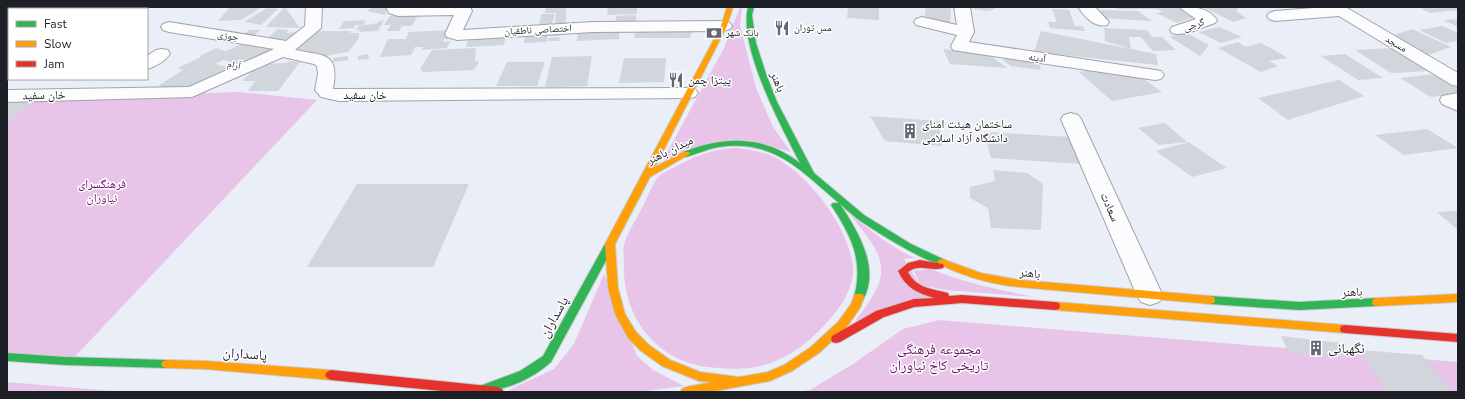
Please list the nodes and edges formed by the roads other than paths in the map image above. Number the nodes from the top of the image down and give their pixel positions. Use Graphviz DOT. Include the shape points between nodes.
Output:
graph roads {
  1 [pos="314,7"];
  2 [pos="394,7"];
  3 [pos="730,7"];
  4 [pos="751,7"];
  5 [pos="962,7"];
  6 [pos="1086,7"];
  7 [pos="1188,7"];
  8 [pos="1338,9"];
  9 [pos="1275,16"];
  10 [pos="922,22"];
  11 [pos="1101,22"];
  12 [pos="724,26"];
  13 [pos="169,28"];
  14 [pos="1178,30"];
  15 [pos="966,32"];
  16 [pos="285,49"];
  17 [pos="162,54"];
  18 [pos="1458,61"];
  19 [pos="221,62"];
  20 [pos="148,63"];
  21 [pos="247,67"];
  22 [pos="1435,67"];
  23 [pos="1156,75"];
  24 [pos="125,80"];
  25 [pos="1458,81"];
  26 [pos="689,93"];
  27 [pos="104,95"];
  28 [pos="7,96"];
  29 [pos="1458,99"];
  30 [pos="1458,105"];
  31 [pos="1071,119"];
  32 [pos="810,174"];
  33 [pos="647,175"];
  34 [pos="610,244"];
  35 [pos="966,273"];
  36 [pos="1150,296"];
  37 [pos="1458,298"];
  38 [pos="962,299"];
  39 [pos="1458,338"];
  40 [pos="819,348"];
  41 [pos="7,357"];
  42 [pos="737,381"];
  43 [pos="481,390"];
  44 [pos="498,392"];
  45 [pos="686,392"];
  1 -- 16 [label="street" via="313,28"];
  2 -- 12 [label="street, اختصاصی ناطقیان" via="394,10 398,11 464,10 453,32 457,35 593,27"];
  3 -- 12 [label="main road"];
  4 -- 32 [label="main road, باهنر" via="749,14 753,43 762,74 773,102"];
  5 -- 15 [label="street, آدینه"];
  6 -- 11 [label="street"];
  7 -- 14 [label="street, گرجی" via="1209,20"];
  8 -- 9 [label="street"];
  8 -- 22 [label="street, مسجد"];
  10 -- 15 [label="street"];
  12 -- 26 [label="main road"];
  13 -- 16 [label="street, جوزی"];
  15 -- 23 [label="street, آدینه" via="958,46"];
  16 -- 21 [label="street, خان سفید"];
  16 -- 26 [label="street, خان سفید" via="325,64 327,74 324,90 339,95"];
  17 -- 20 [label="street"];
  18 -- 22 [label="street"];
  19 -- 21 [label="street, آرام"];
  21 -- 27 [label="street, خان سفید" via="192,92"];
  22 -- 25 [label="street, مسجد"];
  24 -- 27 [label="street"];
  26 -- 33 [label="main road"];
  27 -- 28 [label="street, خان سفید"];
  29 -- 30 [label="street" via="1449,100"];
  31 -- 36 [label="street, سعادت"];
  32 -- 33 [label="main road, میدان باهنر" via="777,151 761,146 731,143 714,145 685,154"];
  32 -- 35 [label="main road, باهنر" via="861,217 908,246"];
  32 -- 40 [label="main road, میدان باهنر" via="840,209 852,228 864,259 862,288 857,304 848,319"];
  33 -- 34 [label="main road, میدان باهنر"];
  34 -- 42 [label="main road, میدان باهنر" via="613,288 620,314 632,334 666,363 699,376"];
  34 -- 43 [label="main road, پاسداران" via="539,368"];
  35 -- 36 [label="main road, باهنر" via="1020,284"];
  35 -- 38 [label="main road" via="923,264 906,266 903,271 909,283 918,288"];
  36 -- 37 [label="main road, باهنر" via="1299,306"];
  38 -- 39 [label="main road"];
  38 -- 40 [label="main road" via="914,303 880,314"];
  40 -- 42 [label="main road, میدان باهنر" via="797,364 780,372"];
  41 -- 43 [label="main road, پاسداران" via="205,365"];
  42 -- 45 [label="main road"];
  43 -- 44 [label="main road, پاسداران"];
}
